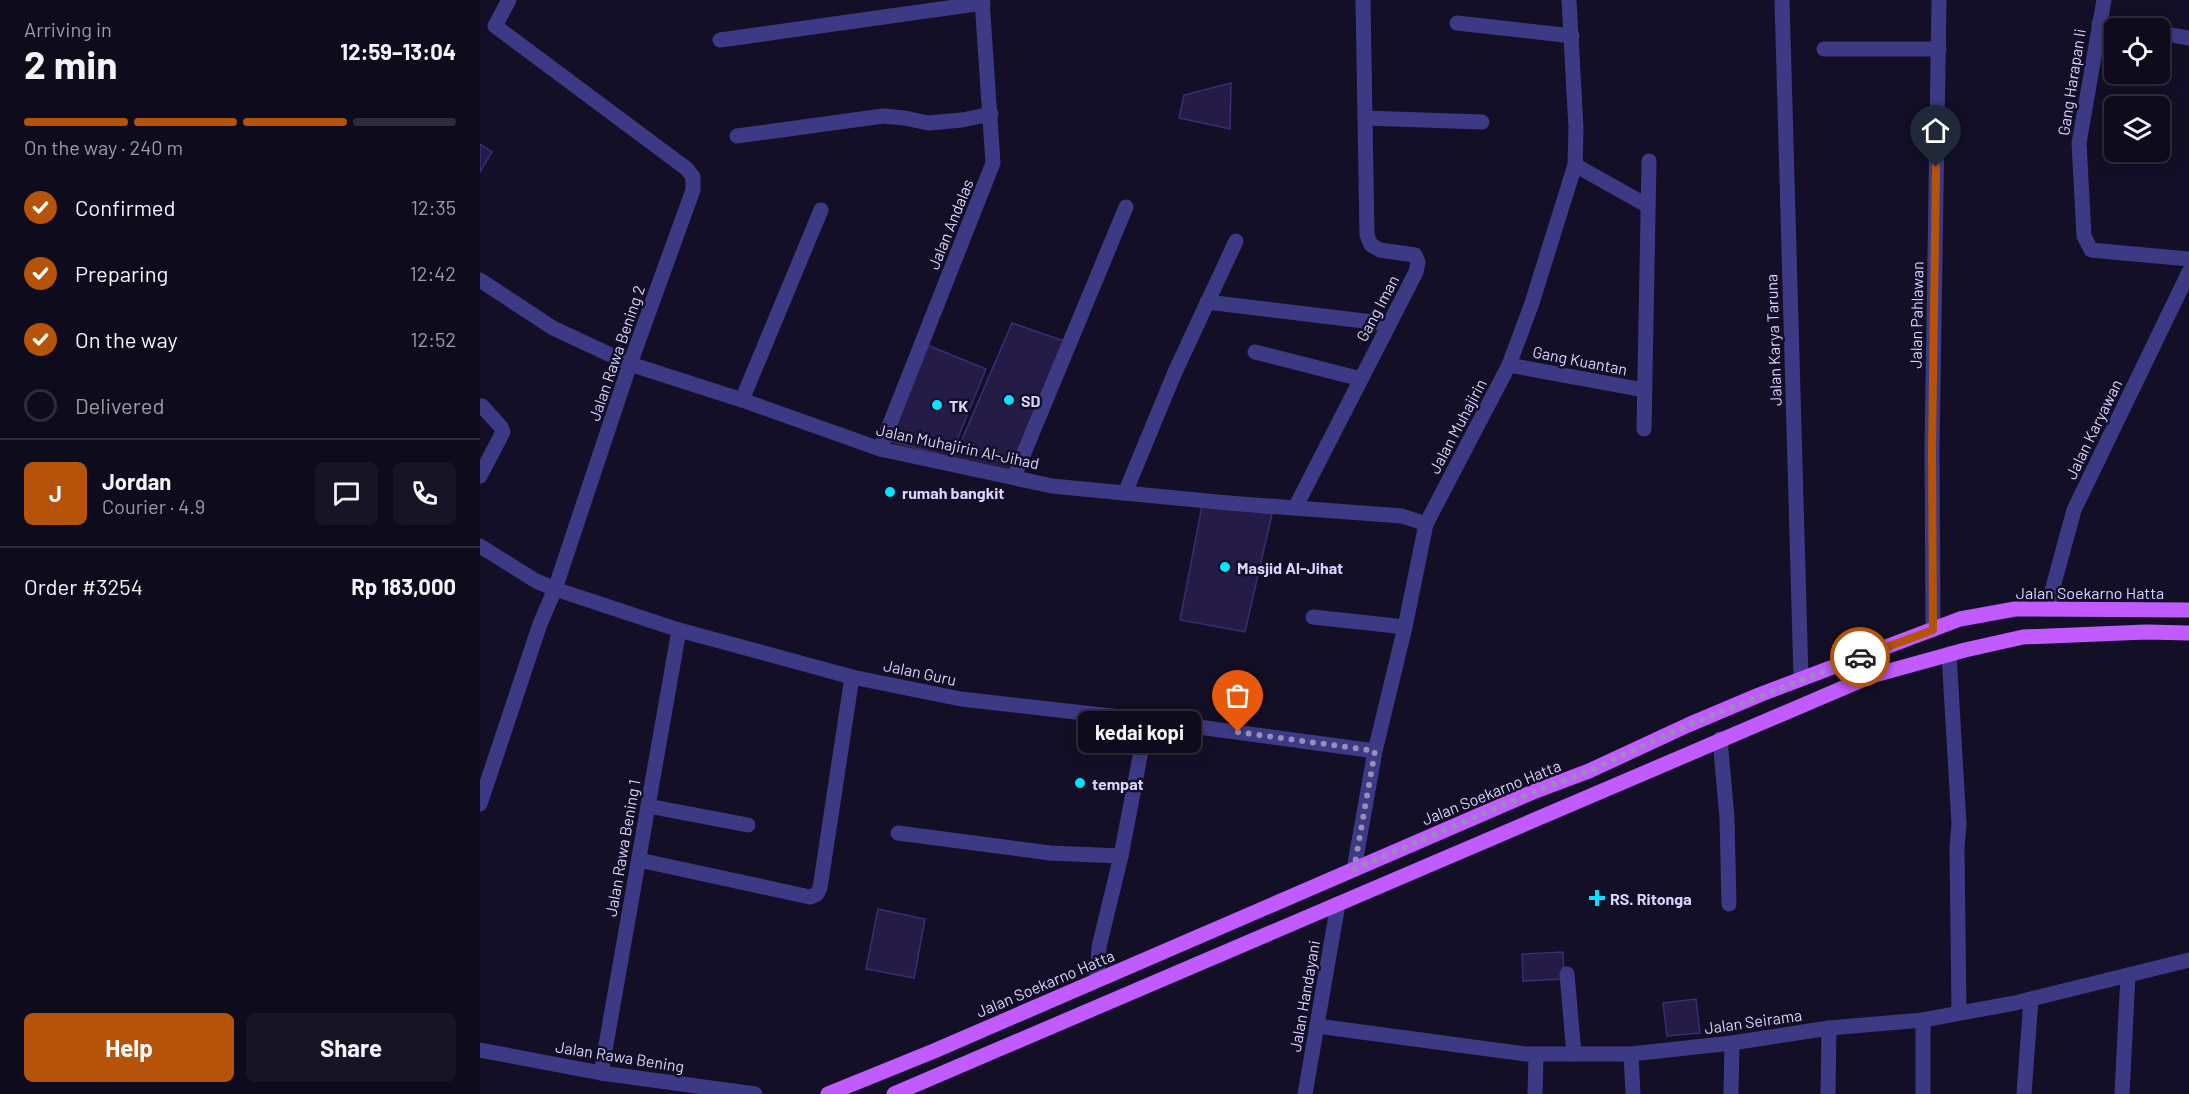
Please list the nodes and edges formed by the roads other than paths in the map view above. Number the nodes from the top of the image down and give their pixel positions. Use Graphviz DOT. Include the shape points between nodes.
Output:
graph roads {
  1 [pos="509,0"];
  2 [pos="1363,0"];
  3 [pos="1569,0"];
  4 [pos="1782,0"];
  5 [pos="1939,0"];
  6 [pos="2104,0"];
  7 [pos="982,2"];
  8 [pos="1458,23"];
  9 [pos="2099,24"];
  10 [pos="2104,25"];
  11 [pos="487,26"];
  12 [pos="2170,35"];
  13 [pos="1572,36"];
  14 [pos="2189,38"];
  15 [pos="720,40"];
  16 [pos="1824,49"];
  17 [pos="1938,49"];
  18 [pos="991,114"];
  19 [pos="1365,118"];
  20 [pos="1482,123"];
  21 [pos="737,136"];
  22 [pos="1649,161"];
  23 [pos="1575,165"];
  24 [pos="1648,206"];
  25 [pos="1126,207"];
  26 [pos="821,210"];
  27 [pos="1236,241"];
  28 [pos="2189,259"];
  29 [pos="2189,272"];
  30 [pos="480,280"];
  31 [pos="1207,302"];
  32 [pos="1389,324"];
  33 [pos="1255,352"];
  34 [pos="630,364"];
  35 [pos="1509,365"];
  36 [pos="1361,379"];
  37 [pos="1644,390"];
  38 [pos="742,400"];
  39 [pos="482,406"];
  40 [pos="1644,429"];
  41 [pos="879,449"];
  42 [pos="480,476"];
  43 [pos="1014,477"];
  44 [pos="1125,493"];
  45 [pos="1295,508"];
  46 [pos="1426,524"];
  47 [pos="480,546"];
  48 [pos="555,588"];
  49 [pos="2047,609"];
  50 [pos="2189,610"];
  51 [pos="1313,617"];
  52 [pos="1405,627"];
  53 [pos="679,630"];
  54 [pos="1933,630"];
  55 [pos="2189,633"];
  56 [pos="1949,654"];
  57 [pos="852,676"];
  58 [pos="1802,678"];
  59 [pos="1147,720"];
  60 [pos="1688,725"];
  61 [pos="1720,739"];
  62 [pos="1697,749"];
  63 [pos="1375,751"];
  64 [pos="480,804"];
  65 [pos="648,806"];
  66 [pos="748,825"];
  67 [pos="898,833"];
  68 [pos="1121,856"];
  69 [pos="639,860"];
  70 [pos="1354,869"];
  71 [pos="1338,904"];
  72 [pos="1729,904"];
  73 [pos="2189,960"];
  74 [pos="1567,974"];
  75 [pos="2128,975"];
  76 [pos="1097,980"];
  77 [pos="2031,999"];
  78 [pos="1959,1014"];
  79 [pos="1923,1020"];
  80 [pos="1317,1026"];
  81 [pos="1829,1028"];
  82 [pos="1732,1043"];
  83 [pos="480,1050"];
  84 [pos="1536,1054"];
  85 [pos="1574,1054"];
  86 [pos="1631,1054"];
  87 [pos="601,1073"];
  88 [pos="755,1094"];
  89 [pos="828,1094"];
  90 [pos="894,1094"];
  91 [pos="1305,1094"];
  92 [pos="1535,1094"];
  93 [pos="1633,1094"];
  94 [pos="1731,1094"];
  95 [pos="1828,1094"];
  96 [pos="1923,1094"];
  97 [pos="2024,1094"];
  98 [pos="2122,1094"];
  1 -- 11 [label="street, Jalan Rawa Bening 2"];
  2 -- 19 [label="street, Gang Iman"];
  3 -- 13 [label="street, Jalan Muhajirin"];
  4 -- 58 [label="street, Jalan Karya Taruna"];
  5 -- 17 [label="street, Jalan Pahlawan"];
  6 -- 9 [label="street, Gang Harapan Ii"];
  7 -- 15 [label="street"];
  7 -- 18 [label="street, Jalan Andalas"];
  8 -- 13 [label="street"];
  9 -- 10 [label="street"];
  9 -- 28 [label="street, Gang Harapan Ii" via="2079,143 2086,243 2091,250"];
  11 -- 34 [label="street, Jalan Rawa Bening 2" via="693,177 693,190"];
  12 -- 14 [label="street"];
  13 -- 23 [label="street, Jalan Muhajirin"];
  16 -- 17 [label="street"];
  17 -- 54 [label="street, Jalan Pahlawan"];
  18 -- 21 [label="street" via="928,123 883,116"];
  18 -- 41 [label="street, Jalan Andalas" via="993,164"];
  19 -- 20 [label="street"];
  19 -- 32 [label="street, Gang Iman" via="1367,235 1371,245 1380,250 1414,255 1418,261"];
  22 -- 24 [label="street"];
  23 -- 24 [label="street"];
  23 -- 35 [label="street, Jalan Muhajirin"];
  24 -- 37 [label="street"];
  25 -- 43 [label="street"];
  26 -- 38 [label="street"];
  27 -- 31 [label="street"];
  29 -- 49 [label="street, Jalan Karyawan" via="2074,510"];
  30 -- 34 [label="street, Jalan Muhajirin Al-Jihad" via="553,328"];
  31 -- 32 [label="street"];
  31 -- 44 [label="street"];
  32 -- 36 [label="street, Gang Iman"];
  33 -- 36 [label="street"];
  34 -- 38 [label="street, Jalan Muhajirin Al-Jihad"];
  34 -- 48 [label="street, Jalan Rawa Bening 2"];
  35 -- 37 [label="street, Gang Kuantan"];
  35 -- 46 [label="street, Jalan Muhajirin"];
  36 -- 45 [label="street, Gang Iman"];
  37 -- 40 [label="street"];
  38 -- 41 [label="street, Jalan Muhajirin Al-Jihad"];
  39 -- 42 [label="street" via="503,432"];
  41 -- 43 [label="street, Jalan Muhajirin Al-Jihad"];
  43 -- 44 [label="street, Jalan Muhajirin Al-Jihad" via="1052,486"];
  44 -- 45 [label="street, Jalan Muhajirin Al-Jihad"];
  45 -- 46 [label="street, Jalan Muhajirin Al-Jihad" via="1402,516"];
  46 -- 52 [label="street, Jalan Muhajirin"];
  47 -- 48 [label="street, Jalan Guru" via="536,582"];
  48 -- 53 [label="street, Jalan Guru"];
  48 -- 64 [label="street, Jalan Rawa Bening 2"];
  49 -- 50 [label="main road, Jalan Soekarno Hatta"];
  49 -- 54 [label="main road, Jalan Soekarno Hatta" via="2015,609 1960,619"];
  51 -- 52 [label="street"];
  52 -- 63 [label="street, Jalan Muhajirin"];
  53 -- 57 [label="street, Jalan Guru"];
  53 -- 65 [label="street, Jalan Rawa Bening 1"];
  54 -- 58 [label="main road, Jalan Soekarno Hatta"];
  55 -- 56 [label="main road" via="2043,635"];
  56 -- 61 [label="main road" via="1871,676"];
  56 -- 78 [label="street" via="1959,824"];
  57 -- 59 [label="street, Jalan Guru" via="961,699"];
  57 -- 69 [label="street" via="817,894 810,897"];
  58 -- 60 [label="main road, Jalan Soekarno Hatta"];
  59 -- 63 [label="street, Jalan Guru"];
  59 -- 68 [label="street"];
  60 -- 62 [label="main road"];
  60 -- 70 [label="main road, Jalan Soekarno Hatta" via="1589,771"];
  61 -- 62 [label="main road"];
  61 -- 72 [label="street"];
  62 -- 71 [label="main road"];
  63 -- 70 [label="street, Jalan Muhajirin"];
  65 -- 66 [label="street"];
  65 -- 69 [label="street, Jalan Rawa Bening 1"];
  67 -- 68 [label="street" via="1050,853"];
  68 -- 76 [label="street" via="1099,947"];
  69 -- 87 [label="street, Jalan Rawa Bening 1"];
  70 -- 76 [label="main road, Jalan Soekarno Hatta"];
  71 -- 80 [label="street, Jalan Handayani"];
  71 -- 90 [label="main road"];
  73 -- 75 [label="street, Jalan Seirama"];
  74 -- 85 [label="street"];
  75 -- 77 [label="street, Jalan Seirama"];
  75 -- 98 [label="street"];
  76 -- 89 [label="main road, Jalan Soekarno Hatta"];
  77 -- 78 [label="street, Jalan Seirama"];
  77 -- 97 [label="street"];
  78 -- 79 [label="street, Jalan Seirama"];
  79 -- 81 [label="street, Jalan Seirama"];
  79 -- 96 [label="street"];
  80 -- 84 [label="street, Jalan Seirama"];
  80 -- 91 [label="street, Jalan Handayani"];
  81 -- 82 [label="street, Jalan Seirama"];
  81 -- 95 [label="street"];
  82 -- 86 [label="street, Jalan Seirama"];
  82 -- 94 [label="street"];
  83 -- 87 [label="street, Jalan Rawa Bening"];
  84 -- 85 [label="street, Jalan Seirama"];
  84 -- 92 [label="street"];
  85 -- 86 [label="street, Jalan Seirama"];
  86 -- 93 [label="street"];
  87 -- 88 [label="street, Jalan Rawa Bening"];
}
